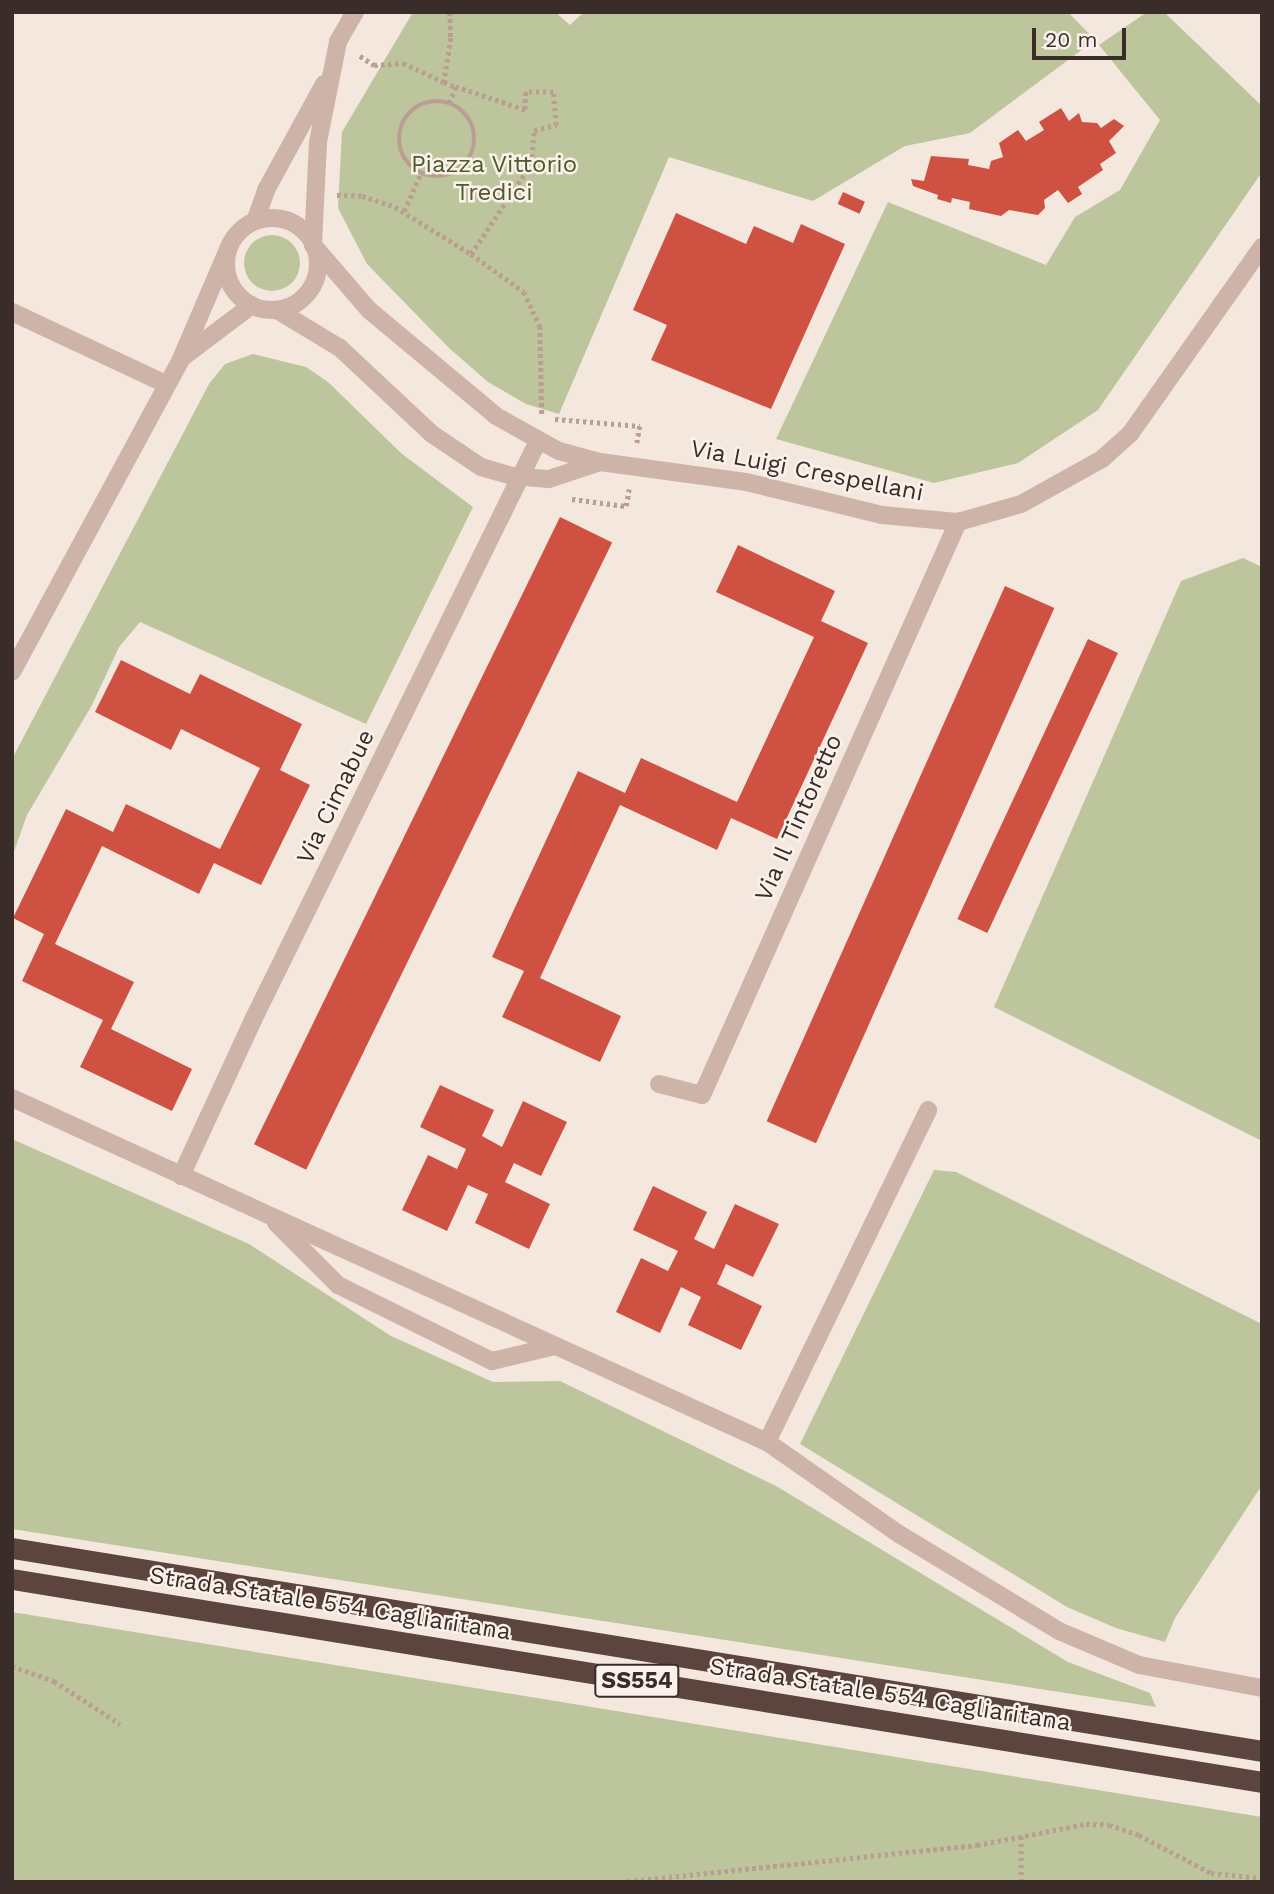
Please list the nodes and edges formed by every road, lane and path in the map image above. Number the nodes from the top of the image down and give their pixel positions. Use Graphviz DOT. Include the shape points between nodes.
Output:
graph roads {
  1 [pos="355,12"];
  2 [pos="450,12"];
  3 [pos="338,42"];
  4 [pos="332,69"];
  5 [pos="444,82"];
  6 [pos="456,87"];
  7 [pos="450,103"];
  8 [pos="421,173"];
  9 [pos="315,193"];
  10 [pos="404,211"];
  11 [pos="255,221"];
  12 [pos="313,245"];
  13 [pos="229,247"];
  14 [pos="1262,247"];
  15 [pos="471,254"];
  16 [pos="252,305"];
  17 [pos="277,310"];
  18 [pos="12,312"];
  19 [pos="180,359"];
  20 [pos="166,384"];
  21 [pos="538,441"];
  22 [pos="600,462"];
  23 [pos="632,464"];
  24 [pos="523,476"];
  25 [pos="561,499"];
  26 [pos="958,522"];
  27 [pos="12,673"];
  28 [pos="659,1084"];
  29 [pos="12,1098"];
  30 [pos="928,1110"];
  31 [pos="181,1176"];
  32 [pos="268,1215"];
  33 [pos="555,1346"];
  34 [pos="767,1443"];
  35 [pos="12,1549"];
  36 [pos="12,1579"];
  37 [pos="12,1666"];
  38 [pos="1262,1688"];
  39 [pos="120,1724"];
  40 [pos="1262,1751"];
  41 [pos="1262,1783"];
  42 [pos="1021,1836"];
  43 [pos="1262,1878"];
  44 [pos="657,1880"];
  45 [pos="620,1882"];
  46 [pos="1021,1882"];
  1 -- 3 [label="street"];
  2 -- 5 [label="path"];
  3 -- 4 [label="street"];
  3 -- 5 [label="path" via="374,65 403,63"];
  4 -- 9 [label="street" via="318,142"];
  4 -- 11 [label="street" via="266,190"];
  5 -- 6 [label="path"];
  6 -- 7 [label="path"];
  6 -- 15 [label="path" via="525,110 526,92 553,92 556,125 534,130 531,164"];
  7 -- 8 [label="path" via="417,107 402,124 404,158"];
  7 -- 8 [label="path" via="461,109 474,130 472,154 456,172 432,177"];
  8 -- 10 [label="path"];
  9 -- 10 [label="path" via="362,196"];
  9 -- 12 [label="street"];
  10 -- 15 [label="path"];
  11 -- 12 [label="street" via="286,220 300,228"];
  11 -- 13 [label="street" via="244,227"];
  12 -- 17 [label="street" via="318,264 309,290 289,307"];
  12 -- 21 [label="street, Via Luigi Crespellani" via="369,310 496,416"];
  13 -- 16 [label="street" via="227,274 232,287"];
  13 -- 19 [label="street"];
  14 -- 26 [label="street, Via Luigi Crespellani" via="1172,379 1130,433 1102,459 1021,504"];
  15 -- 23 [label="path" via="524,292 540,326 543,418 640,426"];
  16 -- 17 [label="street"];
  16 -- 19 [label="street"];
  17 -- 24 [label="street, Via Luigi Crespellani" via="340,348 442,440 481,467"];
  18 -- 20 [label="street"];
  19 -- 20 [label="street"];
  20 -- 27 [label="street"];
  21 -- 22 [label="street, Via Luigi Crespellani"];
  21 -- 24 [label="street, Via Cimabue"];
  22 -- 23 [label="street, Via Luigi Crespellani"];
  22 -- 24 [label="street, Via Luigi Crespellani" via="549,479"];
  23 -- 25 [label="path" via="626,506"];
  23 -- 26 [label="street, Via Luigi Crespellani" via="746,482 883,514"];
  24 -- 31 [label="street, Via Cimabue" via="253,1020"];
  26 -- 28 [label="street, Via Il Tintoretto" via="702,1095"];
  29 -- 31 [label="street"];
  30 -- 34 [label="street"];
  31 -- 32 [label="street"];
  32 -- 33 [label="street"];
  32 -- 33 [label="street" via="338,1285 492,1361"];
  33 -- 34 [label="street"];
  34 -- 38 [label="street" via="899,1534 1059,1631 1139,1665"];
  35 -- 40 [label="highway, Strada Statale 554 Cagliaritana / SS554"];
  36 -- 41 [label="highway, Strada Statale 554 Cagliaritana / SS554"];
  37 -- 39 [label="path" via="54,1681"];
  42 -- 43 [label="path" via="1047,1829 1109,1825 1211,1873"];
  42 -- 44 [label="path" via="977,1845"];
  42 -- 46 [label="path"];
  44 -- 45 [label="path"];
}
